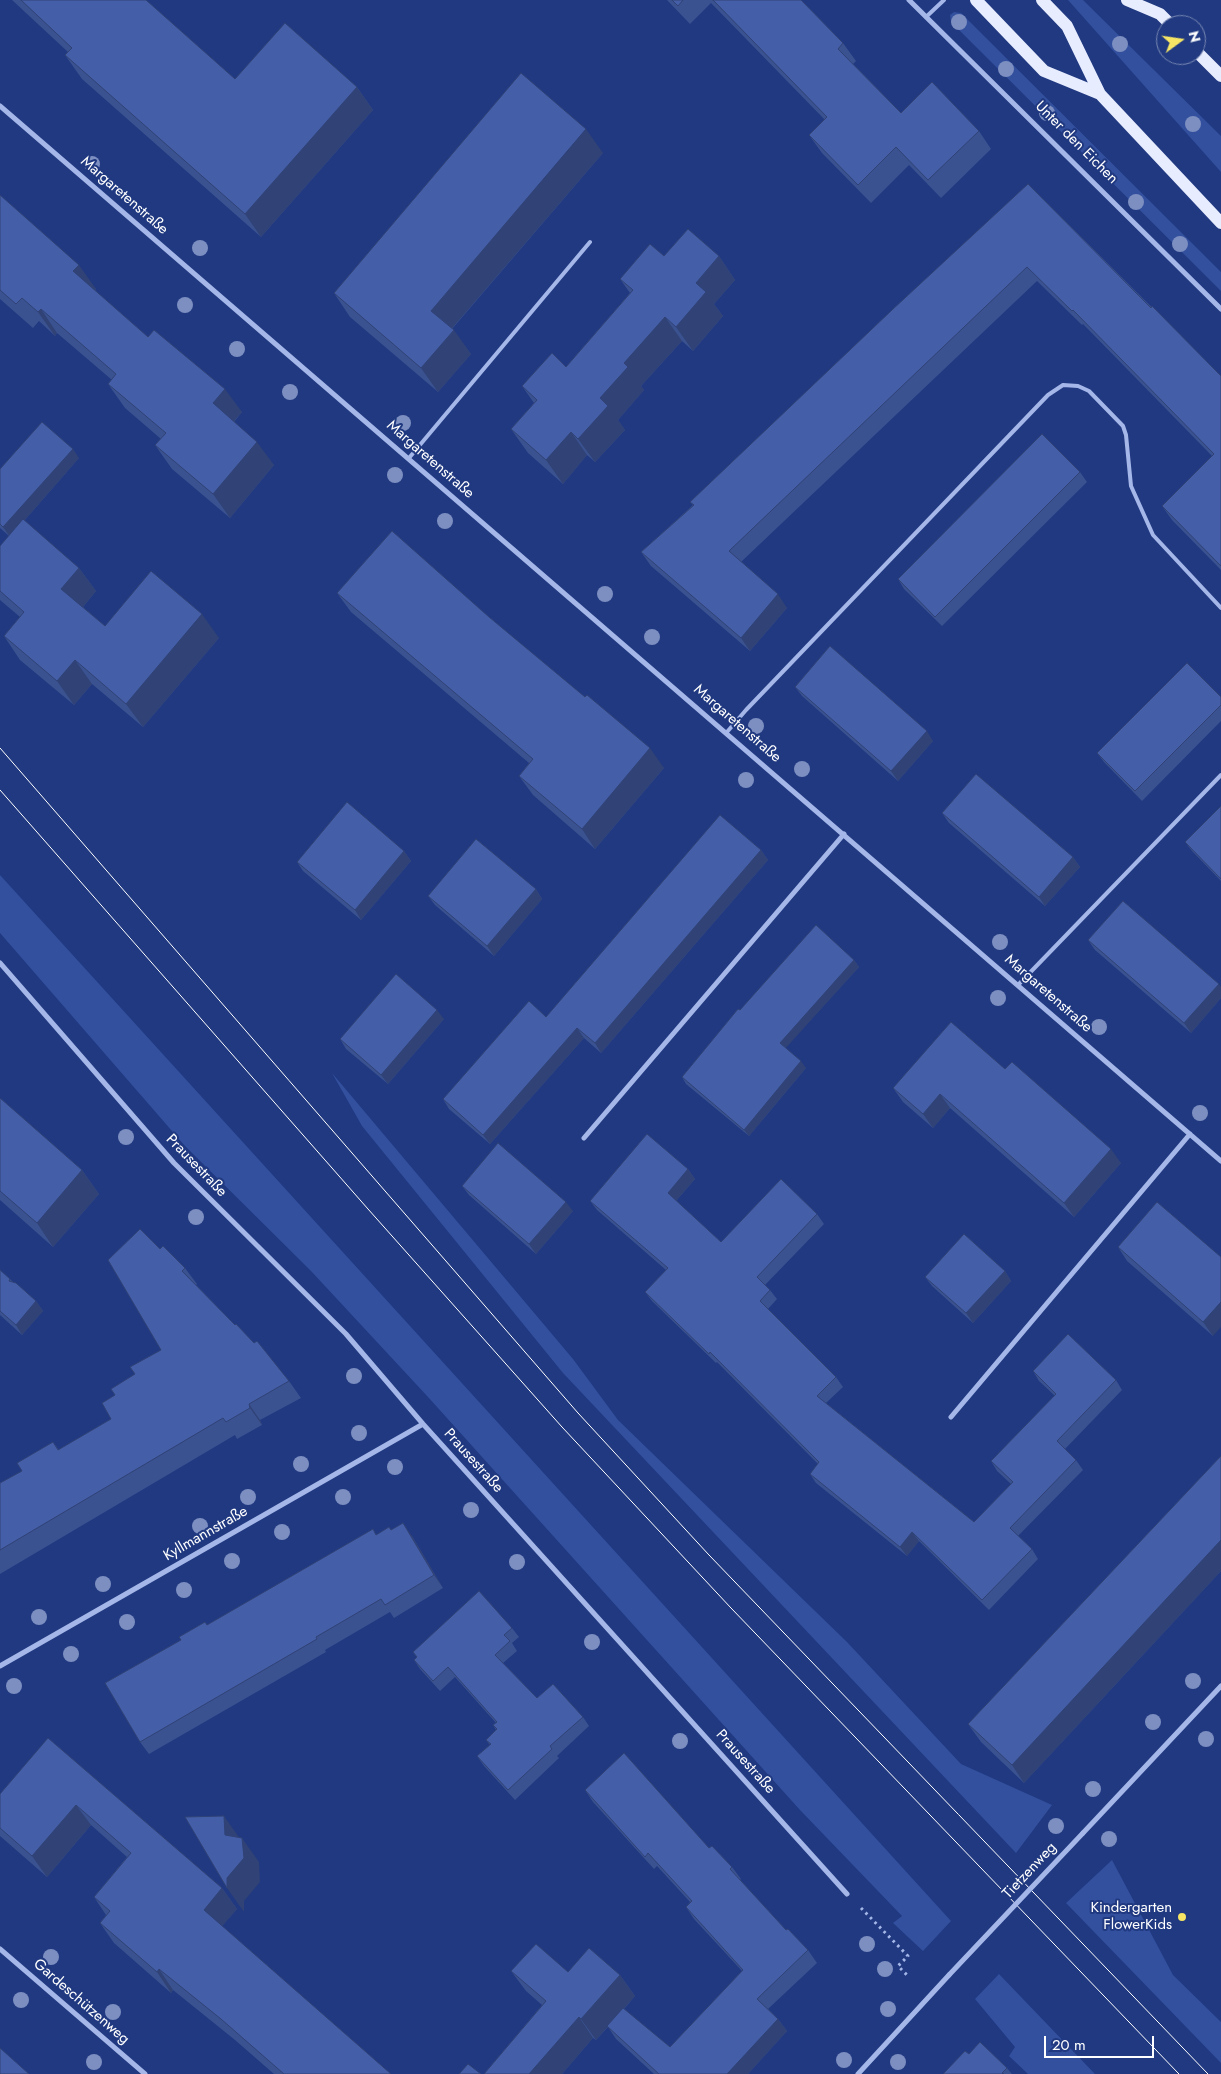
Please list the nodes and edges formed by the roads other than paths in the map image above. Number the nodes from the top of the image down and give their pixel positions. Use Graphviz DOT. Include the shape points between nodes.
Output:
graph roads {
  1 [pos="909,0"];
  2 [pos="944,0"];
  3 [pos="976,0"];
  4 [pos="1042,0"];
  5 [pos="1127,0"];
  6 [pos="1153,0"];
  7 [pos="1160,14"];
  8 [pos="926,17"];
  9 [pos="1206,61"];
  10 [pos="1221,76"];
  11 [pos="1100,94"];
  12 [pos="0,106"];
  13 [pos="1221,223"];
  14 [pos="590,242"];
  15 [pos="1221,309"];
  16 [pos="409,458"];
  17 [pos="1221,608"];
  18 [pos="727,732"];
  19 [pos="1221,775"];
  20 [pos="844,834"];
  21 [pos="0,962"];
  22 [pos="1018,985"];
  23 [pos="1190,1134"];
  24 [pos="584,1138"];
  25 [pos="1221,1161"];
  26 [pos="951,1416"];
  27 [pos="423,1424"];
  28 [pos="0,1666"];
  29 [pos="1221,1686"];
  30 [pos="847,1894"];
  31 [pos="0,1949"];
  32 [pos="145,2074"];
  33 [pos="858,2074"];
  1 -- 8 [label="street, Unter den Eichen"];
  2 -- 8 [label="lane"];
  3 -- 11 [label="main road" via="1044,71"];
  4 -- 11 [label="main road" via="1067,26"];
  5 -- 7 [label="main road"];
  6 -- 7 [label="main road"];
  8 -- 15 [label="street, Unter den Eichen"];
  9 -- 10 [label="main road"];
  11 -- 13 [label="main road"];
  12 -- 16 [label="street, Margaretenstraße"];
  14 -- 16 [label="lane"];
  16 -- 18 [label="street, Margaretenstraße"];
  17 -- 18 [label="lane" via="1153,535 1131,486 1123,426 1089,391 1078,386 1063,386 1048,395"];
  18 -- 20 [label="street, Margaretenstraße"];
  19 -- 22 [label="lane"];
  20 -- 22 [label="street, Margaretenstraße"];
  20 -- 24 [label="street"];
  21 -- 27 [label="street, Prausestraße" via="174,1163 346,1334"];
  22 -- 23 [label="street, Margaretenstraße"];
  23 -- 25 [label="street, Margaretenstraße"];
  23 -- 26 [label="street"];
  27 -- 28 [label="street, Kyllmannstraße"];
  27 -- 30 [label="street, Prausestraße"];
  29 -- 33 [label="street, Tietzenweg, bridge"];
  31 -- 32 [label="street, Gardeschützenweg"];
}
